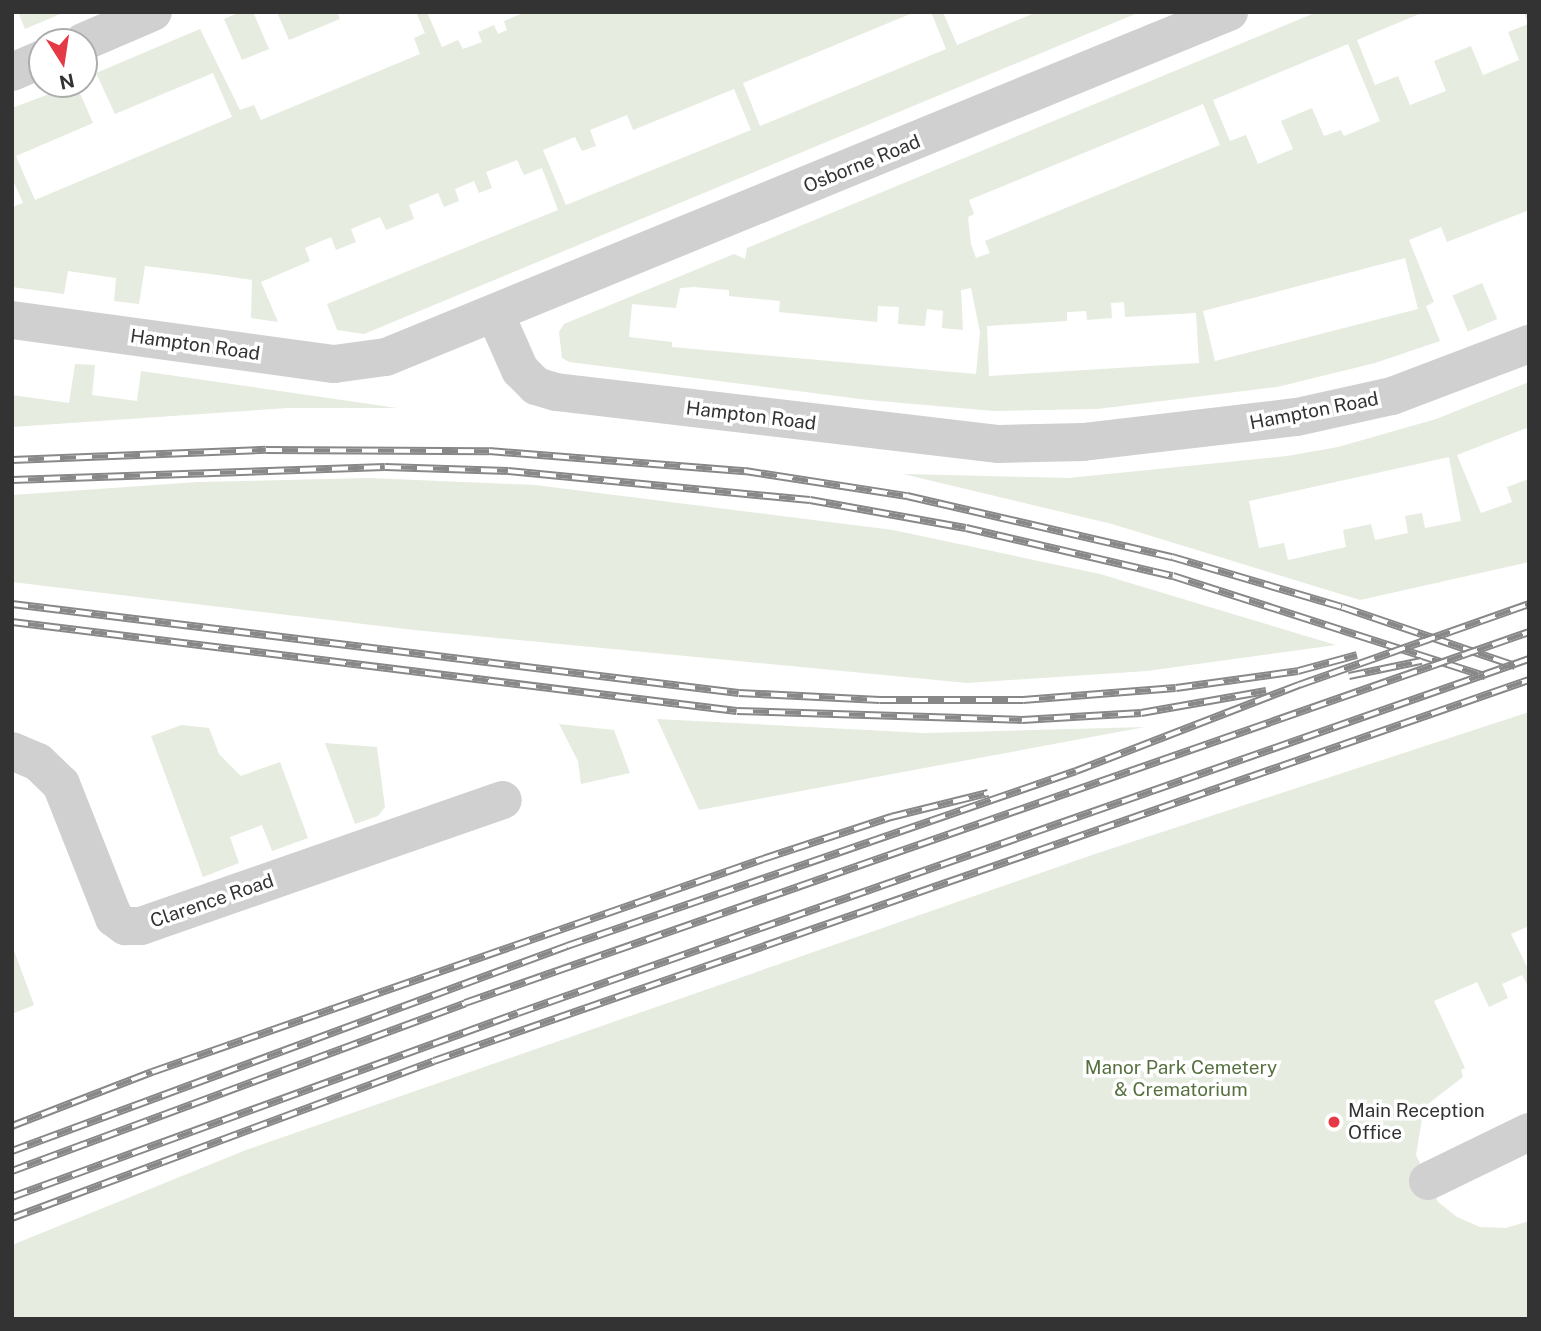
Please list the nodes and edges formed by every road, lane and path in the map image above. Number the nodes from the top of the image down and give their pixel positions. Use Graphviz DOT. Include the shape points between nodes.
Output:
graph roads {
  1 [pos="153,12"];
  2 [pos="1229,12"];
  3 [pos="98,36"];
  4 [pos="496,316"];
  5 [pos="12,320"];
  6 [pos="1529,344"];
  7 [pos="12,751"];
  8 [pos="503,800"];
  9 [pos="1529,1132"];
  10 [pos="1428,1181"];
  1 -- 3 [label="street"];
  2 -- 4 [label="street, Osborne Road"];
  4 -- 5 [label="street, Hampton Road" via="386,357 334,364"];
  4 -- 6 [label="street, Hampton Road" via="520,370 536,386 556,392 999,444 1083,442 1297,417 1392,396"];
  7 -- 8 [label="street, Clarence Road" via="38,761 61,784 114,918 125,926 141,926"];
  9 -- 10 [label="street"];
}
